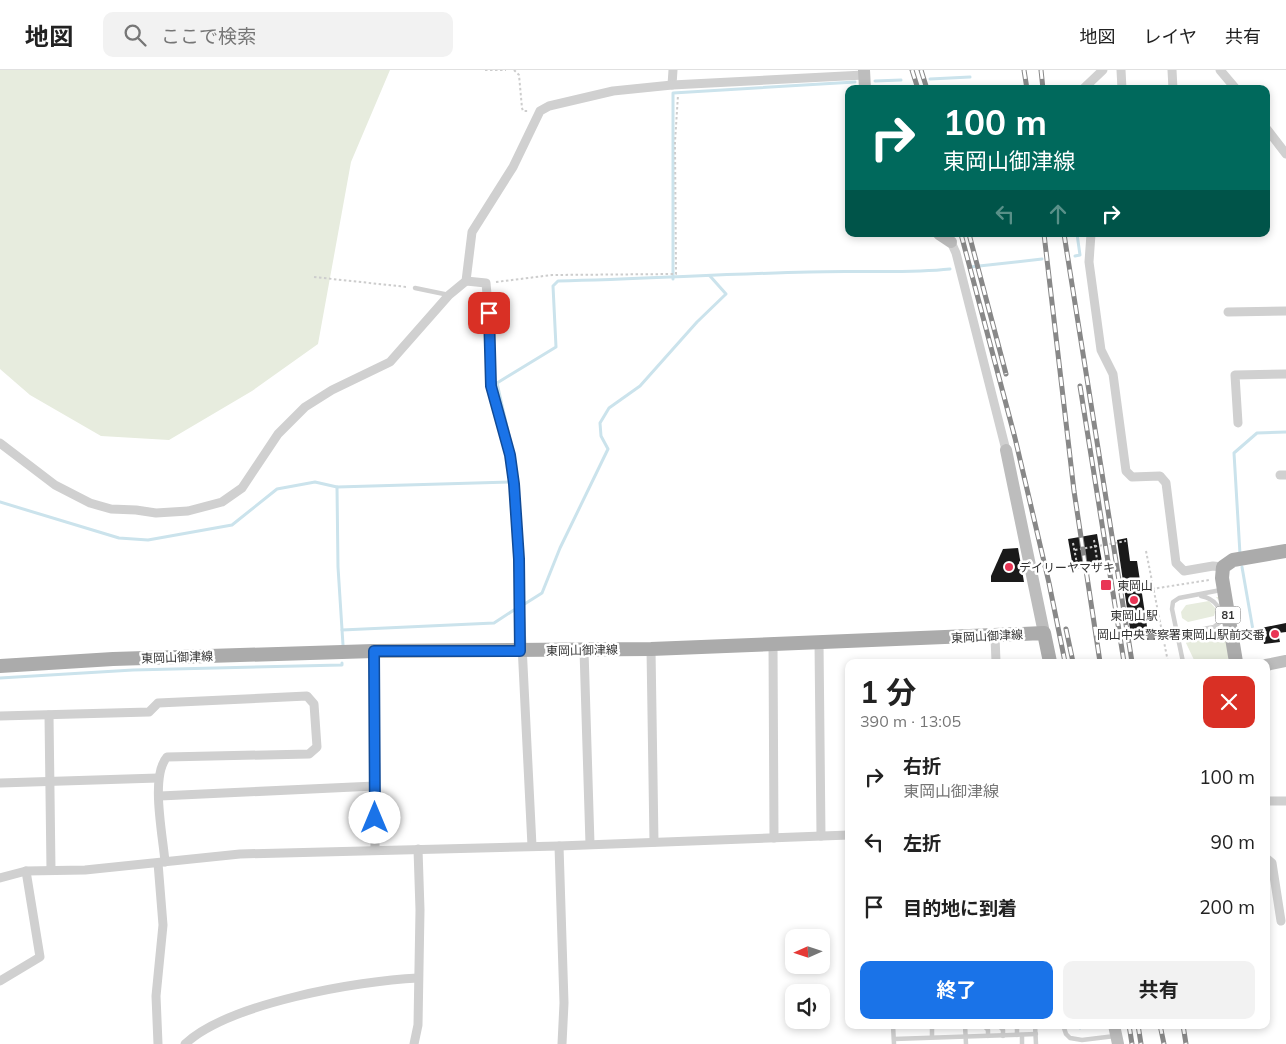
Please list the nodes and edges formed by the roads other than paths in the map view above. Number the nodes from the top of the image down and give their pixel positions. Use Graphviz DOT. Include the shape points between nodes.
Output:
graph roads {
  1 [pos="673,70"];
  2 [pos="1103,70"];
  3 [pos="1121,70"];
  4 [pos="1172,70"];
  5 [pos="1220,70"];
  6 [pos="864,73"];
  7 [pos="675,85"];
  8 [pos="1087,85"];
  9 [pos="1122,85"];
  10 [pos="1173,85"];
  11 [pos="1233,85"];
  12 [pos="1270,133"];
  13 [pos="1286,154"];
  14 [pos="944,237"];
  15 [pos="1091,237"];
  16 [pos="951,242"];
  17 [pos="466,282"];
  18 [pos="415,288"];
  19 [pos="449,295"];
  20 [pos="1286,311"];
  21 [pos="1228,312"];
  22 [pos="1286,374"];
  23 [pos="1238,422"];
  24 [pos="0,443"];
  25 [pos="1006,450"];
  26 [pos="1286,551"];
  27 [pos="1221,578"];
  28 [pos="1198,595"];
  29 [pos="1044,633"];
  30 [pos="1177,634"];
  31 [pos="995,636"];
  32 [pos="819,642"];
  33 [pos="773,644"];
  34 [pos="651,649"];
  35 [pos="584,650"];
  36 [pos="374,651"];
  37 [pos="520,651"];
  38 [pos="996,659"];
  39 [pos="1049,659"];
  40 [pos="1182,659"];
  41 [pos="1235,659"];
  42 [pos="1286,661"];
  43 [pos="1270,664"];
  44 [pos="0,666"];
  45 [pos="49,715"];
  46 [pos="0,716"];
  47 [pos="158,778"];
  48 [pos="52,782"];
  49 [pos="0,783"];
  50 [pos="375,786"];
  51 [pos="160,796"];
  52 [pos="1270,801"];
  53 [pos="1286,801"];
  54 [pos="845,835"];
  55 [pos="821,836"];
  56 [pos="774,838"];
  57 [pos="654,842"];
  58 [pos="590,844"];
  59 [pos="532,846"];
  60 [pos="559,846"];
  61 [pos="376,849"];
  62 [pos="418,849"];
  63 [pos="1270,861"];
  64 [pos="161,863"];
  65 [pos="51,870"];
  66 [pos="26,871"];
  67 [pos="0,878"];
  68 [pos="1281,921"];
  69 [pos="418,978"];
  70 [pos="0,981"];
  71 [pos="933,1029"];
  72 [pos="965,1029"];
  73 [pos="987,1029"];
  74 [pos="1002,1029"];
  75 [pos="1018,1029"];
  76 [pos="1035,1029"];
  77 [pos="1065,1029"];
  78 [pos="1036,1034"];
  79 [pos="1020,1035"];
  80 [pos="1116,1035"];
  81 [pos="965,1036"];
  82 [pos="988,1036"];
  83 [pos="1003,1036"];
  84 [pos="934,1037"];
  85 [pos="894,1041"];
  86 [pos="158,1044"];
  87 [pos="185,1044"];
  88 [pos="414,1044"];
  89 [pos="562,1044"];
  90 [pos="935,1044"];
  91 [pos="966,1044"];
  92 [pos="1022,1044"];
  93 [pos="1036,1044"];
  1 -- 7 [label="street"];
  2 -- 8 [label="street"];
  3 -- 9 [label="street"];
  4 -- 10 [label="street"];
  5 -- 11 [label="street"];
  6 -- 7 [label="street"];
  7 -- 17 [label="street" via="614,91 540,111 513,167 472,232"];
  12 -- 13 [label="street"];
  14 -- 16 [label="street"];
  15 -- 27 [label="street" via="1089,262 1100,350 1113,374 1126,471 1132,477 1160,476 1166,483 1176,563 1184,571 1213,566"];
  16 -- 25 [label="street"];
  17 -- 19 [label="street"];
  17 -- 37 [label="street" via="486,283 491,386 510,455 513,480"];
  18 -- 19 [label="lane"];
  19 -- 24 [label="street" via="390,362 305,407 278,434 242,488 222,502 188,512 156,514 112,509 90,503 55,485"];
  20 -- 21 [label="street"];
  22 -- 23 [label="street" via="1235,375"];
  25 -- 29 [label="street"];
  26 -- 27 [label="main road" via="1233,560"];
  27 -- 28 [label="lane"];
  27 -- 41 [label="main road, 81"];
  28 -- 30 [label="lane" via="1174,602 1172,610"];
  28 -- 30 [label="lane" via="1212,598 1218,605 1219,623 1214,627"];
  29 -- 31 [label="main road, 東岡山御津線"];
  29 -- 39 [label="main road"];
  30 -- 40 [label="lane"];
  31 -- 32 [label="main road, 東岡山御津線"];
  31 -- 38 [label="street"];
  32 -- 33 [label="main road, 東岡山御津線"];
  32 -- 55 [label="street"];
  33 -- 34 [label="main road, 東岡山御津線"];
  33 -- 56 [label="street"];
  34 -- 35 [label="main road, 東岡山御津線"];
  34 -- 57 [label="street"];
  35 -- 37 [label="main road, 東岡山御津線"];
  35 -- 58 [label="street"];
  36 -- 37 [label="main road, 東岡山御津線"];
  36 -- 44 [label="main road, 東岡山御津線"];
  36 -- 50 [label="street"];
  37 -- 59 [label="street"];
  42 -- 43 [label="street"];
  45 -- 46 [label="street"];
  45 -- 47 [label="street" via="149,712 158,704 307,696 314,704 317,747 309,754 167,757"];
  45 -- 48 [label="street"];
  47 -- 48 [label="street"];
  47 -- 51 [label="street"];
  48 -- 49 [label="street"];
  48 -- 65 [label="street"];
  50 -- 51 [label="street"];
  50 -- 61 [label="street"];
  51 -- 64 [label="street"];
  52 -- 53 [label="street"];
  54 -- 55 [label="street"];
  55 -- 56 [label="street"];
  56 -- 57 [label="street"];
  57 -- 58 [label="street"];
  58 -- 60 [label="street"];
  59 -- 60 [label="street"];
  59 -- 62 [label="street"];
  60 -- 89 [label="street" via="564,1003"];
  61 -- 62 [label="street"];
  61 -- 64 [label="street" via="240,854"];
  62 -- 69 [label="street"];
  63 -- 68 [label="street"];
  64 -- 65 [label="street"];
  64 -- 86 [label="street" via="163,925 156,996"];
  65 -- 66 [label="street"];
  66 -- 67 [label="street"];
  66 -- 70 [label="street" via="40,957"];
  69 -- 87 [label="street" via="349,985 283,1000 224,1020"];
  69 -- 88 [label="street" via="418,1025"];
  71 -- 84 [label="lane"];
  72 -- 81 [label="lane"];
  73 -- 82 [label="lane"];
  74 -- 83 [label="lane"];
  75 -- 79 [label="lane"];
  76 -- 78 [label="lane"];
  77 -- 80 [label="lane" via="1066,1034 1076,1040"];
  78 -- 79 [label="lane"];
  78 -- 93 [label="lane"];
  79 -- 83 [label="lane"];
  79 -- 92 [label="lane"];
  81 -- 82 [label="lane"];
  81 -- 84 [label="lane"];
  81 -- 91 [label="lane"];
  82 -- 83 [label="lane"];
  84 -- 85 [label="lane"];
  84 -- 90 [label="lane"];
}
